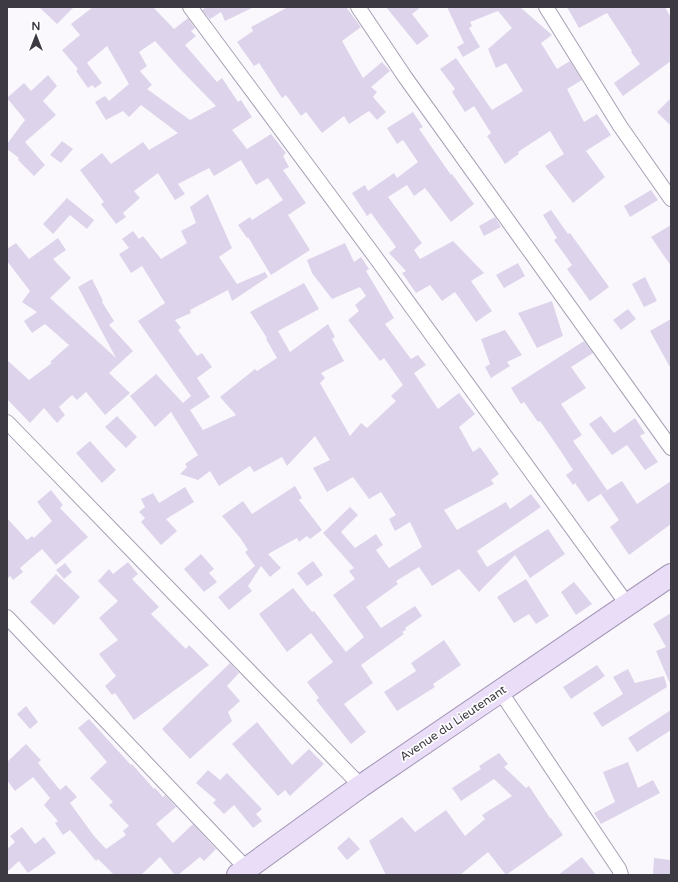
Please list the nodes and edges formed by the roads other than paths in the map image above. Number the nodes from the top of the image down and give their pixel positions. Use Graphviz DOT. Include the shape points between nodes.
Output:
graph roads {
  1 [pos="190,7"];
  2 [pos="358,7"];
  3 [pos="546,7"];
  4 [pos="671,199"];
  5 [pos="7,422"];
  6 [pos="671,448"];
  7 [pos="671,575"];
  8 [pos="626,604"];
  9 [pos="7,617"];
  10 [pos="500,691"];
  11 [pos="361,786"];
  12 [pos="242,872"];
  13 [pos="621,875"];
  1 -- 8 [label="street"];
  2 -- 6 [label="street" via="409,83"];
  3 -- 4 [label="street" via="620,126"];
  5 -- 11 [label="street"];
  7 -- 8 [label="main road, Avenue du Lieutenant"];
  8 -- 10 [label="main road, Avenue du Lieutenant"];
  9 -- 12 [label="street"];
  10 -- 11 [label="main road, Avenue du Lieutenant"];
  10 -- 13 [label="street"];
  11 -- 12 [label="main road, Avenue du Lieutenant"];
}
